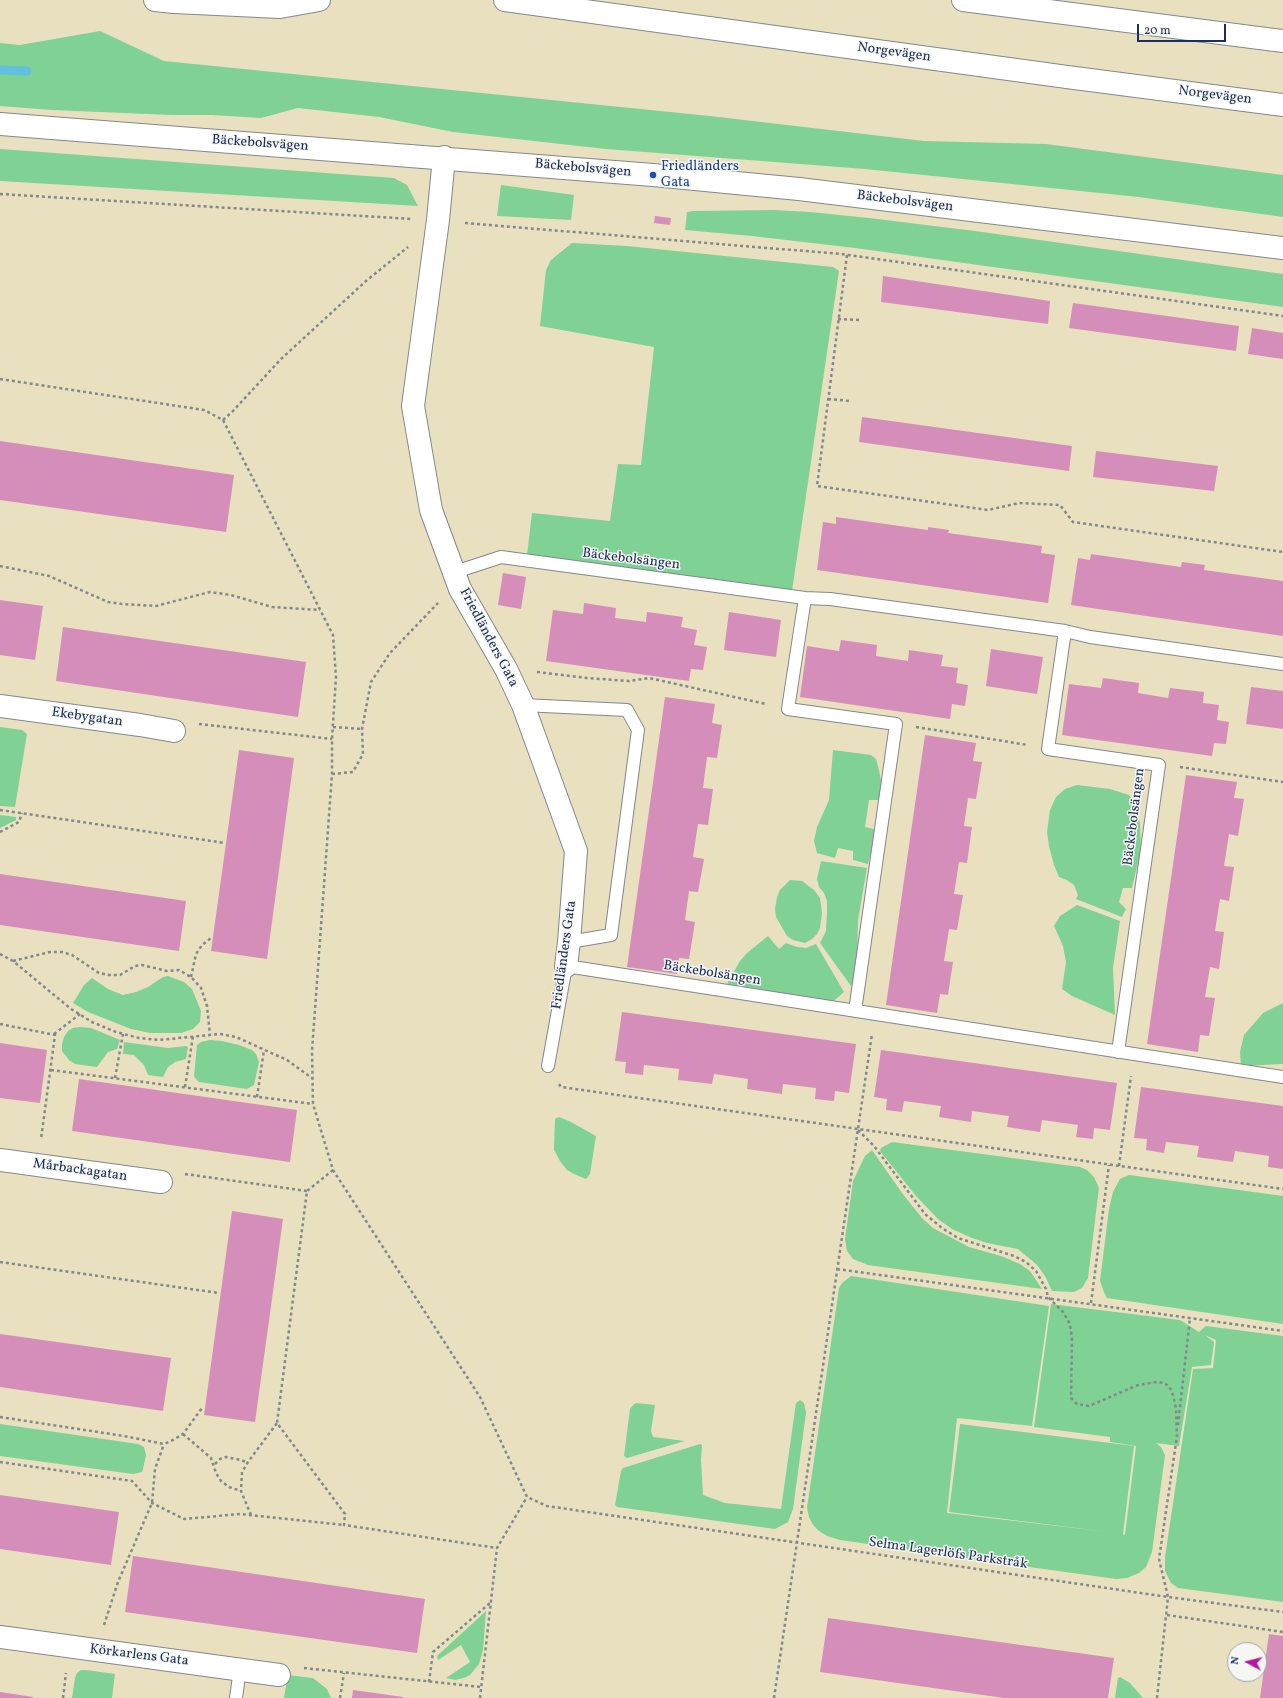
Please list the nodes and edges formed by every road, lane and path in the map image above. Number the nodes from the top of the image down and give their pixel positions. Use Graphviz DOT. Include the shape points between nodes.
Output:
graph roads {
  1 [pos="154,0"];
  2 [pos="319,0"];
  3 [pos="505,0"];
  4 [pos="963,0"];
  5 [pos="1283,41"];
  6 [pos="1283,105"];
  7 [pos="0,124"];
  8 [pos="444,158"];
  9 [pos="0,194"];
  10 [pos="438,220"];
  11 [pos="1283,248"];
  12 [pos="847,255"];
  13 [pos="1283,316"];
  14 [pos="838,319"];
  15 [pos="859,320"];
  16 [pos="0,379"];
  17 [pos="828,399"];
  18 [pos="850,401"];
  19 [pos="223,420"];
  20 [pos="1283,552"];
  21 [pos="0,566"];
  22 [pos="457,580"];
  23 [pos="804,598"];
  24 [pos="320,610"];
  25 [pos="1065,631"];
  26 [pos="1283,664"];
  27 [pos="506,669"];
  28 [pos="523,705"];
  29 [pos="0,706"];
  30 [pos="788,709"];
  31 [pos="896,724"];
  32 [pos="334,727"];
  33 [pos="362,729"];
  34 [pos="174,731"];
  35 [pos="332,739"];
  36 [pos="1048,749"];
  37 [pos="1159,765"];
  38 [pos="332,774"];
  39 [pos="1283,782"];
  40 [pos="0,810"];
  41 [pos="22,813"];
  42 [pos="0,832"];
  43 [pos="225,843"];
  44 [pos="211,938"];
  45 [pos="569,942"];
  46 [pos="0,954"];
  47 [pos="13,961"];
  48 [pos="566,966"];
  49 [pos="191,977"];
  50 [pos="855,1011"];
  51 [pos="80,1014"];
  52 [pos="875,1014"];
  53 [pos="0,1024"];
  54 [pos="53,1034"];
  55 [pos="124,1034"];
  56 [pos="210,1034"];
  57 [pos="193,1036"];
  58 [pos="264,1050"];
  59 [pos="1118,1052"];
  60 [pos="1134,1055"];
  61 [pos="548,1066"];
  62 [pos="51,1070"];
  63 [pos="1283,1077"];
  64 [pos="116,1078"];
  65 [pos="313,1078"];
  66 [pos="185,1087"];
  67 [pos="257,1097"];
  68 [pos="313,1104"];
  69 [pos="857,1130"];
  70 [pos="0,1160"];
  71 [pos="1109,1165"];
  72 [pos="37,1166"];
  73 [pos="1118,1166"];
  74 [pos="333,1170"];
  75 [pos="161,1182"];
  76 [pos="1283,1189"];
  77 [pos="308,1191"];
  78 [pos="0,1262"];
  79 [pos="837,1269"];
  80 [pos="218,1293"];
  81 [pos="1048,1297"];
  82 [pos="1091,1303"];
  83 [pos="1190,1318"];
  84 [pos="1283,1331"];
  85 [pos="202,1408"];
  86 [pos="0,1417"];
  87 [pos="277,1423"];
  88 [pos="183,1434"];
  89 [pos="1177,1436"];
  90 [pos="164,1444"];
  91 [pos="0,1462"];
  92 [pos="248,1463"];
  93 [pos="214,1464"];
  94 [pos="241,1491"];
  95 [pos="527,1497"];
  96 [pos="152,1503"];
  97 [pos="251,1515"];
  98 [pos="344,1525"];
  99 [pos="797,1542"];
  100 [pos="498,1548"];
  101 [pos="1168,1597"];
  102 [pos="491,1602"];
  103 [pos="1283,1612"];
  104 [pos="1167,1615"];
  105 [pos="1283,1632"];
  106 [pos="0,1637"];
  107 [pos="100,1652"];
  108 [pos="240,1669"];
  109 [pos="344,1673"];
  110 [pos="279,1675"];
  111 [pos="429,1682"];
  112 [pos="481,1687"];
  113 [pos="236,1698"];
  114 [pos="340,1698"];
  115 [pos="480,1698"];
  116 [pos="774,1698"];
  117 [pos="1157,1698"];
  1 -- 2 [label="main road" via="280,7"];
  3 -- 6 [label="main road, Norgevägen"];
  4 -- 5 [label="main road"];
  7 -- 8 [label="main road, Bäckebolsvägen"];
  8 -- 10 [label="main road, Friedländers Gata"];
  8 -- 11 [label="main road, Bäckebolsvägen" via="799,189"];
  9 -- 10 [label="path"];
  10 -- 12 [label="path"];
  10 -- 19 [label="path" via="366,281 281,359"];
  10 -- 22 [label="main road, Friedländers Gata" via="413,406 431,510"];
  12 -- 13 [label="path"];
  12 -- 14 [label="path"];
  14 -- 15 [label="path"];
  14 -- 17 [label="path"];
  16 -- 19 [label="path" via="204,410"];
  17 -- 18 [label="path"];
  17 -- 20 [label="path" via="817,486 988,510 1019,504 1060,505 1073,522"];
  19 -- 24 [label="path"];
  21 -- 24 [label="path" via="49,576 108,602 122,604 156,606 210,592 231,595 272,607"];
  22 -- 23 [label="lane, Bäckebolsängen" via="501,557"];
  22 -- 27 [label="main road, Friedländers Gata"];
  22 -- 33 [label="path" via="390,653 371,682"];
  23 -- 25 [label="lane, Bäckebolsängen" via="830,599"];
  23 -- 30 [label="lane"];
  24 -- 32 [label="path" via="333,635 336,677"];
  25 -- 26 [label="lane, Bäckebolsängen" via="1090,637"];
  25 -- 36 [label="lane"];
  27 -- 28 [label="main road, Friedländers Gata"];
  27 -- 30 [label="path" via="629,681 649,678"];
  28 -- 45 [label="main road, Friedländers Gata" via="576,850"];
  28 -- 45 [label="lane" via="627,710 638,730 611,935"];
  29 -- 34 [label="main road, Ekebygatan"];
  30 -- 31 [label="lane"];
  31 -- 36 [label="path"];
  31 -- 50 [label="lane"];
  32 -- 33 [label="path"];
  32 -- 35 [label="path"];
  33 -- 38 [label="path" via="363,754 354,772"];
  34 -- 35 [label="path" via="191,723"];
  35 -- 38 [label="path"];
  36 -- 37 [label="lane, Bäckebolsängen"];
  37 -- 39 [label="path"];
  37 -- 59 [label="lane, Bäckebolsängen"];
  38 -- 65 [label="path" via="312,1050"];
  40 -- 41 [label="path"];
  41 -- 42 [label="path" via="18,822"];
  41 -- 43 [label="path"];
  44 -- 49 [label="path" via="196,954"];
  45 -- 48 [label="main road, Friedländers Gata"];
  46 -- 47 [label="path"];
  47 -- 49 [label="path" via="50,952 62,952 72,955 99,973 109,975 120,975 142,965 167,971 179,970"];
  47 -- 51 [label="path"];
  48 -- 50 [label="lane, Bäckebolsängen"];
  48 -- 61 [label="lane, Friedländers Gata"];
  49 -- 56 [label="path" via="200,988 207,1006"];
  50 -- 52 [label="lane, Bäckebolsängen"];
  51 -- 54 [label="path"];
  51 -- 55 [label="path" via="92,1022"];
  52 -- 59 [label="lane, Bäckebolsängen"];
  52 -- 69 [label="path"];
  53 -- 54 [label="path"];
  54 -- 62 [label="path" via="55,1035"];
  55 -- 57 [label="path" via="159,1040"];
  55 -- 64 [label="path"];
  56 -- 57 [label="path"];
  56 -- 58 [label="path" via="236,1038"];
  57 -- 66 [label="path"];
  58 -- 65 [label="path" via="287,1060"];
  58 -- 67 [label="path"];
  59 -- 60 [label="lane, Bäckebolsängen"];
  60 -- 63 [label="lane, Bäckebolsängen"];
  60 -- 73 [label="path"];
  61 -- 69 [label="path" via="561,1087"];
  62 -- 64 [label="path"];
  62 -- 72 [label="path"];
  64 -- 66 [label="path"];
  65 -- 68 [label="path"];
  66 -- 67 [label="path"];
  67 -- 68 [label="path"];
  68 -- 74 [label="path"];
  69 -- 71 [label="path"];
  69 -- 79 [label="path"];
  69 -- 81 [label="path" via="874,1146 925,1214 958,1238 1026,1262 1042,1280"];
  70 -- 72 [label="main road, Mårbackagatan"];
  71 -- 73 [label="path"];
  71 -- 82 [label="path"];
  72 -- 75 [label="main road, Mårbackagatan"];
  73 -- 76 [label="path"];
  74 -- 77 [label="path"];
  74 -- 95 [label="path" via="480,1397"];
  75 -- 77 [label="path" via="171,1174 189,1175"];
  77 -- 87 [label="path"];
  78 -- 80 [label="path"];
  79 -- 81 [label="path"];
  79 -- 99 [label="path"];
  81 -- 82 [label="path"];
  81 -- 89 [label="path" via="1063,1312 1070,1324 1071,1398 1077,1404 1089,1406 1138,1385 1164,1383 1173,1395"];
  82 -- 83 [label="path"];
  83 -- 84 [label="path"];
  83 -- 89 [label="path"];
  85 -- 88 [label="path"];
  86 -- 90 [label="path"];
  87 -- 92 [label="path"];
  87 -- 98 [label="path" via="345,1514"];
  88 -- 90 [label="path"];
  88 -- 93 [label="path" via="211,1458"];
  89 -- 101 [label="path" via="1159,1560"];
  90 -- 96 [label="path" via="155,1469"];
  91 -- 96 [label="path" via="132,1481"];
  92 -- 93 [label="path" via="226,1456"];
  92 -- 94 [label="path" via="242,1472"];
  93 -- 94 [label="path" via="221,1481"];
  94 -- 97 [label="path"];
  95 -- 99 [label="path, Selma Lagerlöfs Parkstråk" via="547,1506"];
  95 -- 100 [label="path"];
  96 -- 97 [label="path" via="184,1519"];
  96 -- 107 [label="path" via="118,1582 103,1631"];
  97 -- 98 [label="path"];
  98 -- 100 [label="path"];
  99 -- 101 [label="path, Selma Lagerlöfs Parkstråk"];
  99 -- 116 [label="path"];
  100 -- 102 [label="path"];
  101 -- 103 [label="path, Selma Lagerlöfs Parkstråk"];
  101 -- 104 [label="path"];
  102 -- 111 [label="path" via="433,1652"];
  102 -- 112 [label="path"];
  104 -- 105 [label="path"];
  104 -- 117 [label="path"];
  106 -- 107 [label="main road, Körkarlens Gata"];
  107 -- 108 [label="main road, Körkarlens Gata"];
  108 -- 110 [label="main road, Körkarlens Gata"];
  108 -- 113 [label="lane"];
  109 -- 110 [label="path" via="291,1667"];
  109 -- 111 [label="path"];
  109 -- 114 [label="path"];
  111 -- 112 [label="path"];
  112 -- 115 [label="path"];
}
